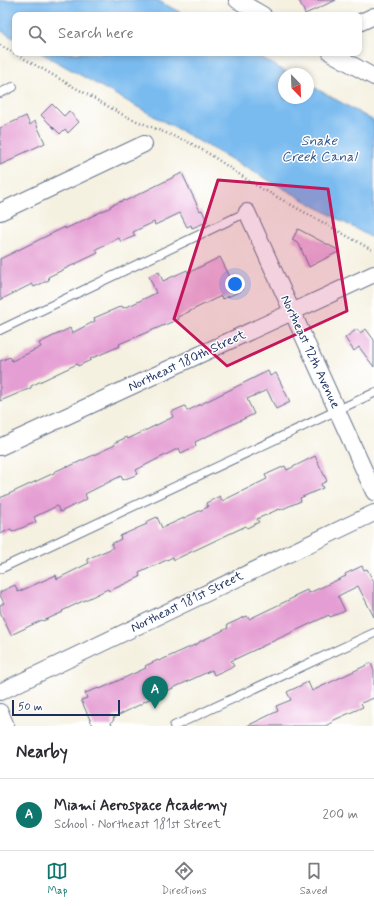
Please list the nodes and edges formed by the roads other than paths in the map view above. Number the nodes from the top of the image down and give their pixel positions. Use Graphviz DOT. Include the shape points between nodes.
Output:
graph roads {
  1 [pos="237,0"];
  2 [pos="258,12"];
  3 [pos="374,16"];
  4 [pos="362,22"];
  5 [pos="336,56"];
  6 [pos="374,77"];
  7 [pos="13,87"];
  8 [pos="0,93"];
  9 [pos="144,144"];
  10 [pos="0,212"];
  11 [pos="247,212"];
  12 [pos="374,274"];
  13 [pos="292,312"];
  14 [pos="0,330"];
  15 [pos="374,394"];
  16 [pos="337,411"];
  17 [pos="0,447"];
  18 [pos="374,492"];
  19 [pos="374,513"];
  20 [pos="0,570"];
  21 [pos="374,633"];
  22 [pos="0,692"];
  23 [pos="0,712"];
  24 [pos="6,726"];
  25 [pos="174,726"];
  1 -- 2 [label="street"];
  3 -- 4 [label="street"];
  5 -- 6 [label="street"];
  7 -- 8 [label="lane"];
  9 -- 10 [label="street"];
  11 -- 13 [label="street, Northeast 12th Avenue"];
  11 -- 14 [label="lane"];
  12 -- 13 [label="street, Northeast 180th Street"];
  13 -- 16 [label="street, Northeast 12th Avenue"];
  13 -- 17 [label="street, Northeast 180th Street"];
  15 -- 16 [label="lane"];
  16 -- 18 [label="street, Northeast 12th Avenue"];
  16 -- 20 [label="lane"];
  19 -- 22 [label="street, Northeast 181st Street"];
  21 -- 25 [label="lane"];
  23 -- 24 [label="street"];
}
